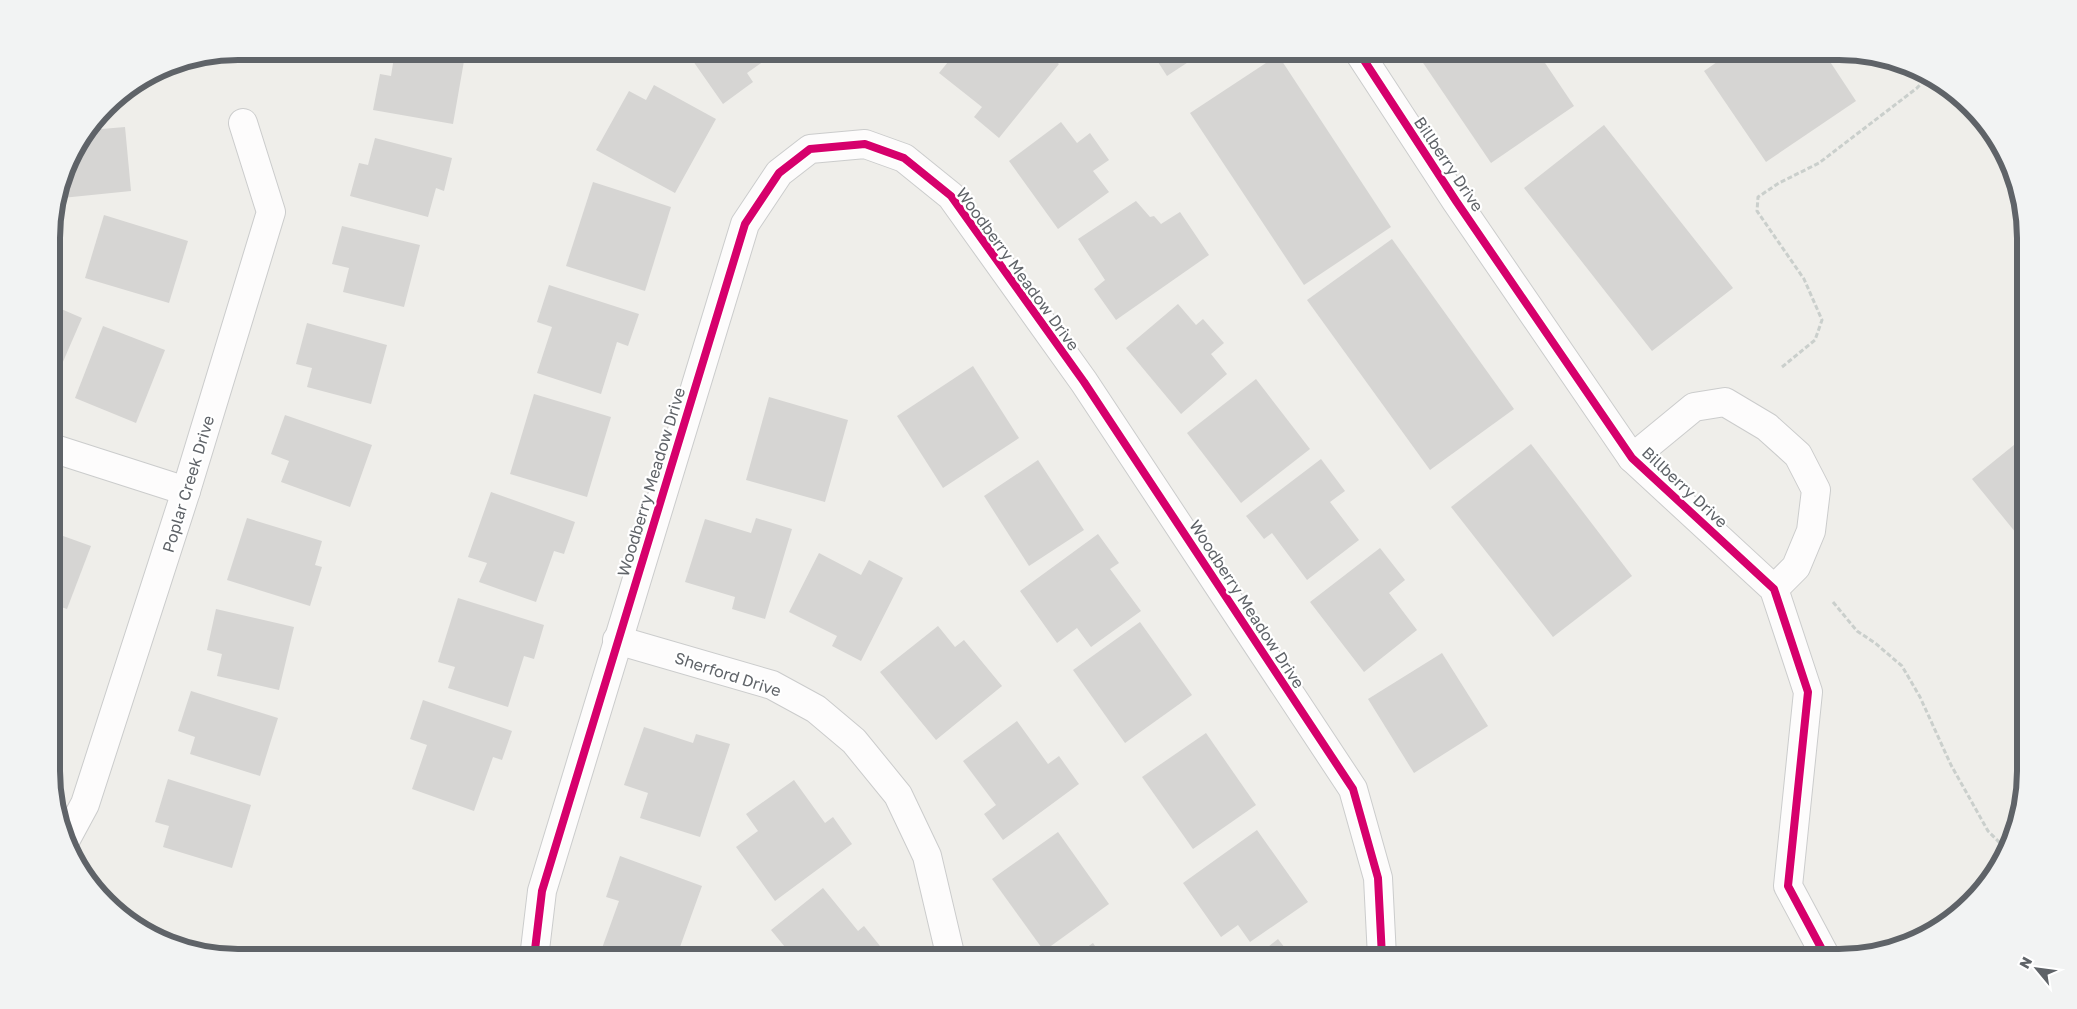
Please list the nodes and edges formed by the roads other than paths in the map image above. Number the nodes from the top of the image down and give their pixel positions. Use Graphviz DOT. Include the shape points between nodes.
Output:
graph roads {
  1 [pos="1364,60"];
  2 [pos="243,123"];
  3 [pos="60,451"];
  4 [pos="1632,458"];
  5 [pos="186,491"];
  6 [pos="1774,589"];
  7 [pos="617,640"];
  8 [pos="71,831"];
  9 [pos="535,949"];
  10 [pos="949,949"];
  11 [pos="1382,949"];
  12 [pos="1822,949"];
  1 -- 4 [label="street, Billberry Drive"];
  2 -- 5 [label="street, Poplar Creek Drive" via="271,212"];
  3 -- 5 [label="street"];
  4 -- 6 [label="street, Billberry Drive"];
  4 -- 6 [label="street, Billberry Drive" via="1694,407 1725,402 1768,427 1792,449 1816,490 1812,531 1796,567"];
  5 -- 8 [label="street, Poplar Creek Drive" via="85,804"];
  6 -- 12 [label="street, Billberry Drive" via="1808,692 1788,886"];
  7 -- 9 [label="street, Woodberry Meadow Drive" via="542,891"];
  7 -- 10 [label="street, Sherford Drive" via="772,685 816,709 854,741 898,795 927,856"];
  7 -- 11 [label="street, Woodberry Meadow Drive" via="745,224 779,173 810,149 865,144 904,158 951,196 1084,382 1353,789 1378,878"];
}
